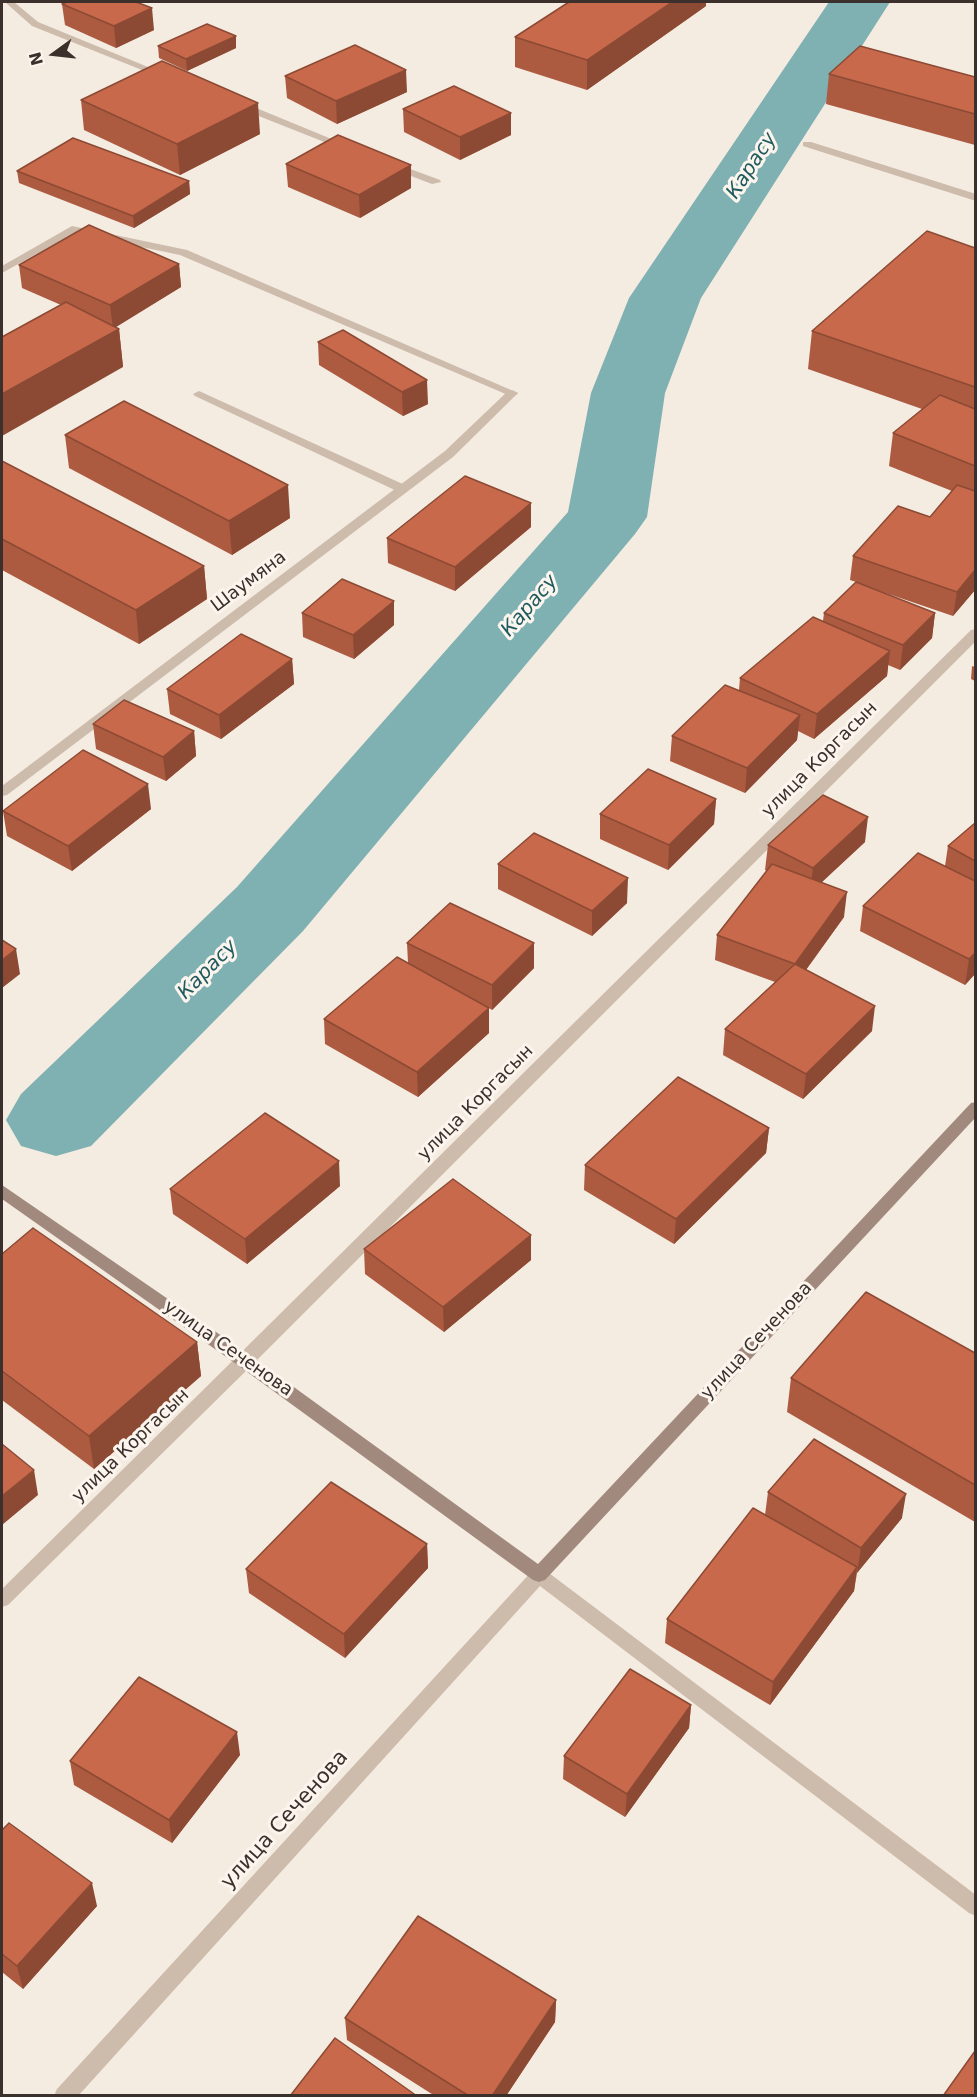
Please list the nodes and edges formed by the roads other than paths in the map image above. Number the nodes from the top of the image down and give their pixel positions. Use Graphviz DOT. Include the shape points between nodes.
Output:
graph roads {
  1 [pos="11,2"];
  2 [pos="180,81"];
  3 [pos="224,99"];
  4 [pos="807,144"];
  5 [pos="358,152"];
  6 [pos="380,160"];
  7 [pos="436,182"];
  8 [pos="975,198"];
  9 [pos="2,270"];
  10 [pos="199,394"];
  11 [pos="403,489"];
  12 [pos="975,633"];
  13 [pos="2,792"];
  14 [pos="975,1107"];
  15 [pos="2,1191"];
  16 [pos="245,1360"];
  17 [pos="539,1575"];
  18 [pos="2,1600"];
  19 [pos="975,1907"];
  20 [pos="64,2096"];
  1 -- 2 [label="street" via="35,24"];
  3 -- 5 [label="street"];
  4 -- 8 [label="street"];
  6 -- 7 [label="street"];
  9 -- 11 [label="street, Шаумяна" via="72,229 183,252 512,393 449,454"];
  10 -- 11 [label="street"];
  11 -- 13 [label="street, Шаумяна"];
  12 -- 16 [label="street, улица Коргасын"];
  14 -- 17 [label="street, улица Сеченова"];
  15 -- 16 [label="street, улица Сеченова"];
  16 -- 17 [label="street, улица Сеченова"];
  16 -- 18 [label="street, улица Коргасын"];
  17 -- 19 [label="street"];
  17 -- 20 [label="street, улица Сеченова"];
}
